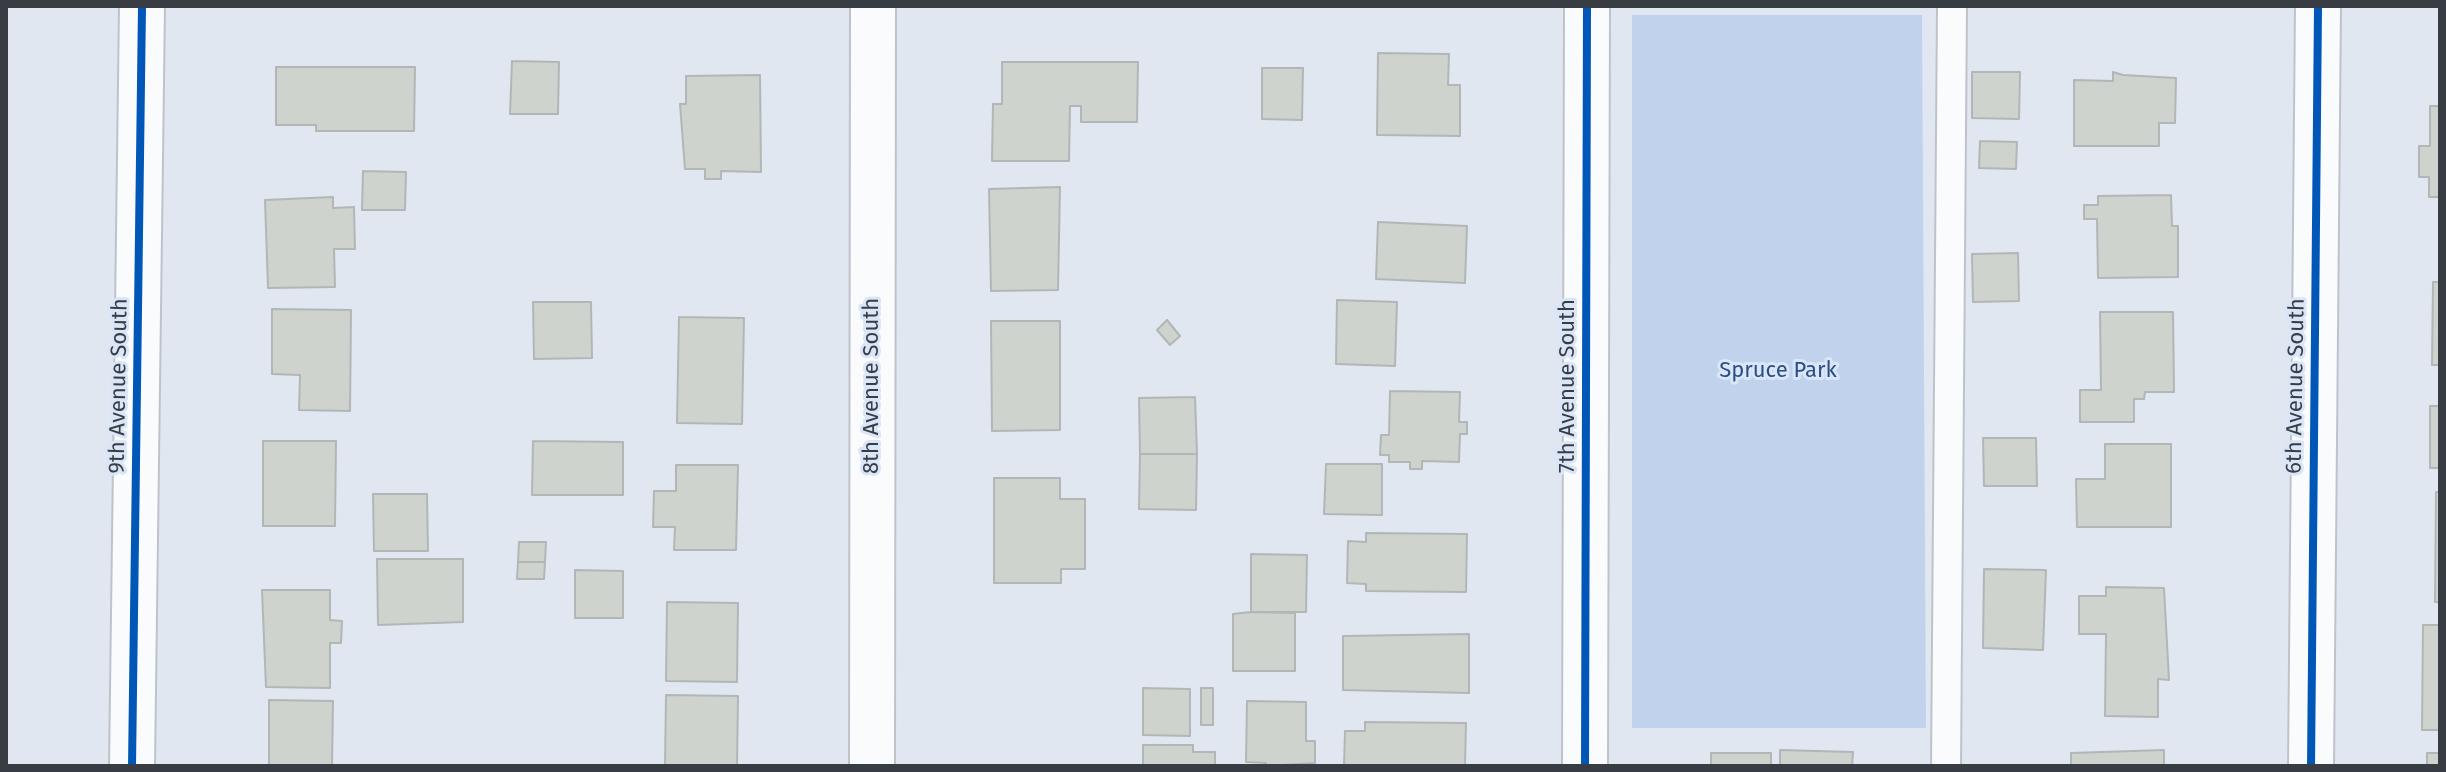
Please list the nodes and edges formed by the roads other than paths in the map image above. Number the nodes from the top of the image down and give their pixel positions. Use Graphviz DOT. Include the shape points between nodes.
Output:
graph roads {
  1 [pos="142,6"];
  2 [pos="873,6"];
  3 [pos="1587,6"];
  4 [pos="1952,6"];
  5 [pos="2318,6"];
  6 [pos="132,766"];
  7 [pos="872,766"];
  8 [pos="1585,766"];
  9 [pos="1946,766"];
  10 [pos="2311,766"];
  1 -- 6 [label="street, 9th Avenue South"];
  2 -- 7 [label="street, 8th Avenue South"];
  3 -- 8 [label="street, 7th Avenue South"];
  4 -- 9 [label="lane"];
  5 -- 10 [label="street, 6th Avenue South"];
}
